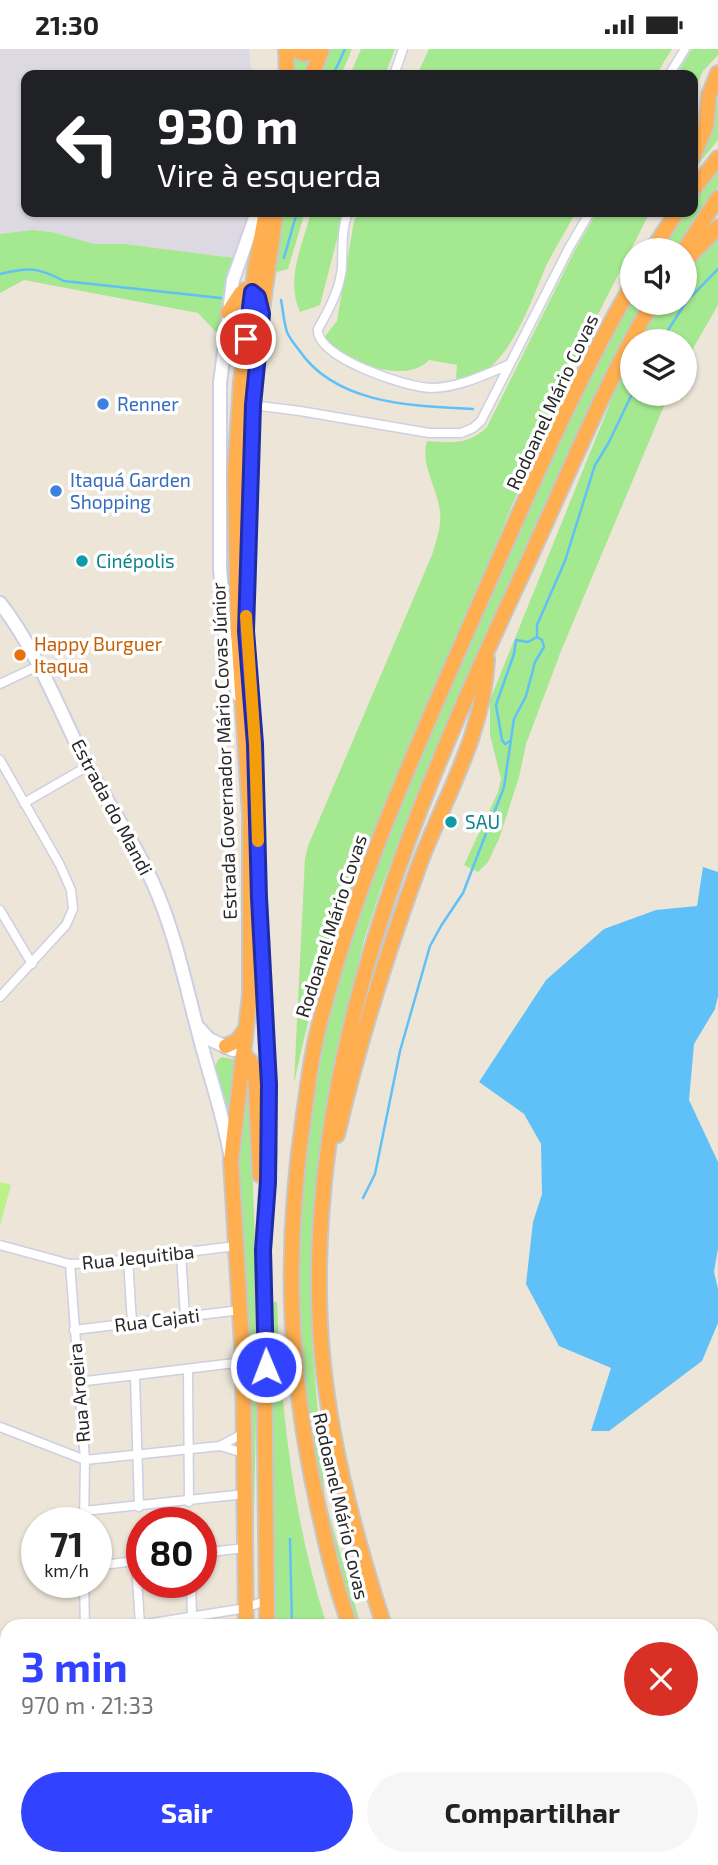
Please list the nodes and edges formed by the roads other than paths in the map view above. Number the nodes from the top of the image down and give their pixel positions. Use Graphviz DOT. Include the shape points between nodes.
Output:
graph roads {
  1 [pos="286,49"];
  2 [pos="294,49"];
  3 [pos="314,49"];
  4 [pos="322,49"];
  5 [pos="403,49"];
  6 [pos="685,49"];
  7 [pos="287,70"];
  8 [pos="314,70"];
  9 [pos="396,70"];
  10 [pos="673,70"];
  11 [pos="718,73"];
  12 [pos="698,145"];
  13 [pos="718,158"];
  14 [pos="698,184"];
  15 [pos="718,198"];
  16 [pos="255,217"];
  17 [pos="265,217"];
  18 [pos="275,217"];
  19 [pos="346,217"];
  20 [pos="587,217"];
  21 [pos="666,217"];
  22 [pos="674,217"];
  23 [pos="718,227"];
  24 [pos="657,238"];
  25 [pos="660,238"];
  26 [pos="692,238"];
  27 [pos="697,249"];
  28 [pos="252,292"];
  29 [pos="620,307"];
  30 [pos="228,313"];
  31 [pos="262,314"];
  32 [pos="646,315"];
  33 [pos="508,365"];
  34 [pos="253,405"];
  35 [pos="0,603"];
  36 [pos="488,649"];
  37 [pos="40,665"];
  38 [pos="0,684"];
  39 [pos="247,746"];
  40 [pos="0,760"];
  41 [pos="88,766"];
  42 [pos="24,803"];
  43 [pos="1,915"];
  44 [pos="32,964"];
  45 [pos="0,997"];
  46 [pos="196,1024"];
  47 [pos="246,1029"];
  48 [pos="226,1047"];
  49 [pos="243,1054"];
  50 [pos="208,1067"];
  51 [pos="231,1161"];
  52 [pos="322,1194"];
  53 [pos="0,1245"];
  54 [pos="236,1246"];
  55 [pos="263,1250"];
  56 [pos="181,1254"];
  57 [pos="128,1259"];
  58 [pos="70,1264"];
  59 [pos="241,1310"];
  60 [pos="185,1317"];
  61 [pos="132,1323"];
  62 [pos="74,1330"];
  63 [pos="243,1362"];
  64 [pos="188,1369"];
  65 [pos="135,1376"];
  66 [pos="78,1382"];
  67 [pos="0,1427"];
  68 [pos="244,1433"];
  69 [pos="220,1446"];
  70 [pos="190,1450"];
  71 [pos="244,1453"];
  72 [pos="138,1456"];
  73 [pos="85,1460"];
  74 [pos="245,1494"];
  75 [pos="189,1502"];
  76 [pos="84,1507"];
  77 [pos="139,1507"];
  78 [pos="245,1548"];
  79 [pos="217,1551"];
  80 [pos="84,1598"];
  81 [pos="138,1598"];
  82 [pos="191,1598"];
  83 [pos="266,1601"];
  84 [pos="246,1607"];
  85 [pos="192,1615"];
  86 [pos="85,1619"];
  87 [pos="137,1619"];
  88 [pos="170,1619"];
  89 [pos="246,1619"];
  90 [pos="267,1619"];
  91 [pos="348,1619"];
  92 [pos="382,1619"];
  1 -- 7 [label="highway"];
  2 -- 3 [label="highway" via="304,54"];
  4 -- 8 [label="highway"];
  5 -- 9 [label="street"];
  6 -- 10 [label="street"];
  11 -- 12 [label="highway"];
  13 -- 14 [label="highway"];
  15 -- 26 [label="highway"];
  16 -- 30 [label="main road" via="237,267"];
  17 -- 28 [label="highway, Estrada Governador Mário Covas Júnior"];
  18 -- 31 [label="highway, Estrada Governador Mário Covas Júnior"];
  19 -- 33 [label="street" via="338,286 318,330 323,344 376,376 419,387 456,384"];
  20 -- 33 [label="street"];
  21 -- 24 [label="highway"];
  22 -- 25 [label="highway"];
  23 -- 27 [label="highway"];
  28 -- 30 [label="highway" via="241,293"];
  28 -- 31 [label="highway"];
  28 -- 39 [label="highway, Estrada Governador Mário Covas Júnior" via="236,474 238,631"];
  29 -- 91 [label="highway, Rodoanel Mário Covas" via="572,396 402,782 360,890 312,1059 292,1226 293,1344 312,1479"];
  30 -- 39 [label="main road" via="220,383 220,568 225,637"];
  31 -- 34 [label="highway, Estrada Governador Mário Covas Júnior"];
  32 -- 36 [label="highway, Rodoanel Mário Covas" via="603,395"];
  33 -- 34 [label="street" via="481,421 461,433 429,433"];
  34 -- 55 [label="highway, Estrada Governador Mário Covas Júnior" via="246,631 269,1085"];
  35 -- 37 [label="main road, Estrada do Mandi"];
  36 -- 52 [label="highway" via="479,719 383,972"];
  36 -- 52 [label="highway, Rodoanel Mário Covas" via="423,804 371,948 336,1090"];
  37 -- 38 [label="street"];
  37 -- 41 [label="main road, Estrada do Mandi"];
  39 -- 47 [label="highway, Estrada Governador Mário Covas Júnior" via="250,994"];
  40 -- 42 [label="street"];
  41 -- 42 [label="street"];
  41 -- 46 [label="main road, Estrada do Mandi" via="161,902 177,944"];
  42 -- 44 [label="street" via="60,865 73,902 66,925"];
  43 -- 44 [label="street"];
  44 -- 45 [label="street"];
  46 -- 48 [label="main road" via="209,1039"];
  46 -- 50 [label="main road, Estrada do Mandi"];
  47 -- 48 [label="highway"];
  47 -- 49 [label="highway, Estrada Governador Mário Covas Júnior"];
  48 -- 49 [label="main road"];
  48 -- 50 [label="main road"];
  49 -- 51 [label="highway, Estrada Governador Mário Covas Júnior"];
  49 -- 55 [label="highway" via="256,1077"];
  50 -- 51 [label="main road, Estrada do Mandi"];
  51 -- 54 [label="highway, Estrada Governador Mário Covas Júnior"];
  52 -- 92 [label="highway, Rodoanel Mário Covas" via="320,1325 326,1387 344,1480"];
  53 -- 58 [label="street, Rua Jequitiba"];
  54 -- 56 [label="street, Rua Jequitiba"];
  54 -- 59 [label="highway, Estrada Governador Mário Covas Júnior"];
  55 -- 83 [label="highway, Estrada Governador Mário Covas Júnior"];
  56 -- 57 [label="street, Rua Jequitiba"];
  56 -- 60 [label="street"];
  57 -- 58 [label="street, Rua Jequitiba"];
  57 -- 61 [label="street"];
  58 -- 62 [label="street, Rua Aroeira"];
  59 -- 60 [label="street, Rua Cajati"];
  59 -- 63 [label="highway, Estrada Governador Mário Covas Júnior"];
  60 -- 61 [label="street, Rua Cajati"];
  61 -- 62 [label="street, Rua Cajati"];
  62 -- 66 [label="street, Rua Aroeira"];
  63 -- 64 [label="street"];
  63 -- 68 [label="highway, Estrada Governador Mário Covas Júnior"];
  64 -- 65 [label="street"];
  64 -- 70 [label="street"];
  65 -- 66 [label="street"];
  65 -- 72 [label="street"];
  66 -- 73 [label="street, Rua Aroeira"];
  67 -- 73 [label="street"];
  68 -- 69 [label="street"];
  68 -- 71 [label="highway, Estrada Governador Mário Covas Júnior"];
  69 -- 70 [label="street"];
  69 -- 71 [label="street"];
  70 -- 72 [label="street"];
  70 -- 75 [label="street"];
  71 -- 74 [label="highway, Estrada Governador Mário Covas Júnior"];
  72 -- 73 [label="street"];
  72 -- 77 [label="street"];
  73 -- 76 [label="street, Rua Aroeira"];
  74 -- 75 [label="street"];
  74 -- 78 [label="highway, Estrada Governador Mário Covas Júnior"];
  75 -- 77 [label="street"];
  78 -- 79 [label="street"];
  78 -- 84 [label="highway, Estrada Governador Mário Covas Júnior"];
  80 -- 86 [label="street"];
  81 -- 87 [label="street"];
  82 -- 85 [label="street"];
  83 -- 84 [label="street"];
  83 -- 90 [label="highway, Estrada Governador Mário Covas Júnior"];
  84 -- 85 [label="street"];
  84 -- 89 [label="highway, Estrada Governador Mário Covas Júnior"];
  85 -- 88 [label="street"];
}
